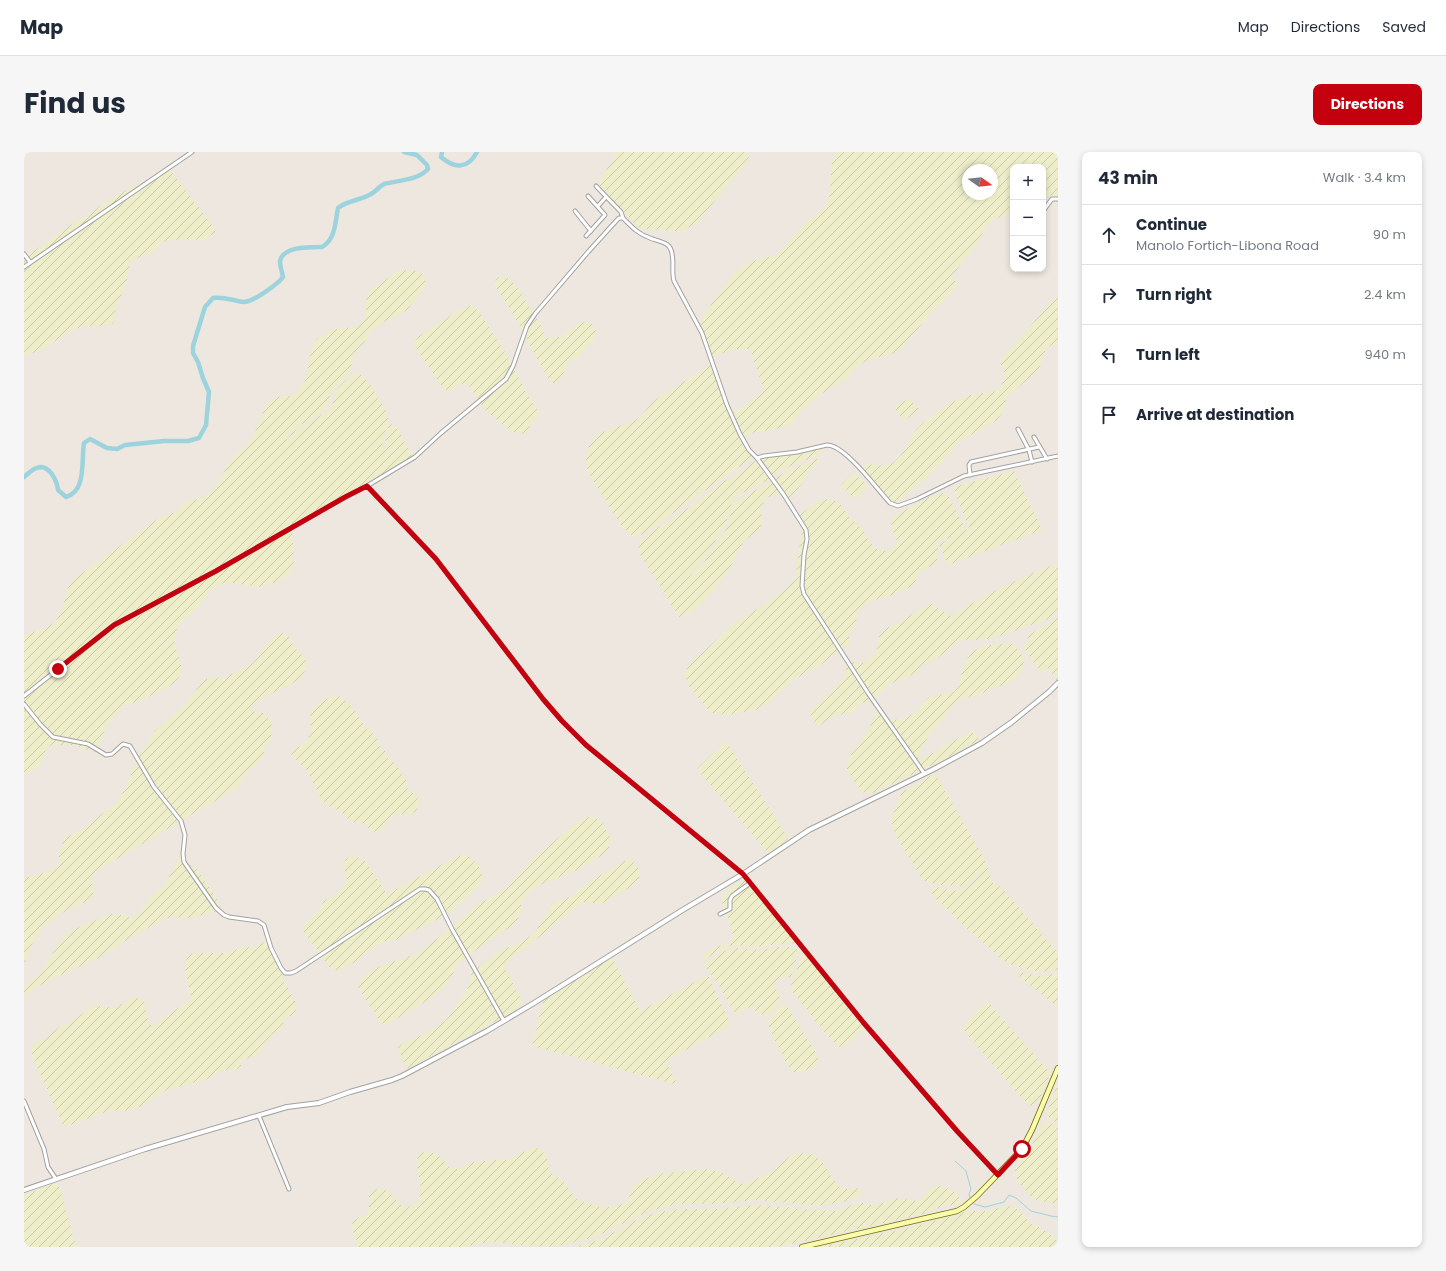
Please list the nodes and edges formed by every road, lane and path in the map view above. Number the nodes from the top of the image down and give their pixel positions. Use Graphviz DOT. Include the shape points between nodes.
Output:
graph roads {
  1 [pos="192,152"];
  2 [pos="596,186"];
  3 [pos="588,196"];
  4 [pos="606,198"];
  5 [pos="1058,199"];
  6 [pos="598,206"];
  7 [pos="1046,207"];
  8 [pos="575,211"];
  9 [pos="624,218"];
  10 [pos="590,231"];
  11 [pos="586,236"];
  12 [pos="24,254"];
  13 [pos="30,262"];
  14 [pos="24,267"];
  15 [pos="1018,429"];
  16 [pos="1034,437"];
  17 [pos="1039,447"];
  18 [pos="1029,450"];
  19 [pos="1058,456"];
  20 [pos="757,458"];
  21 [pos="1047,459"];
  22 [pos="1032,462"];
  23 [pos="970,475"];
  24 [pos="367,486"];
  25 [pos="1058,683"];
  26 [pos="24,696"];
  27 [pos="24,704"];
  28 [pos="924,773"];
  29 [pos="743,874"];
  30 [pos="750,883"];
  31 [pos="720,914"];
  32 [pos="504,1021"];
  33 [pos="1058,1068"];
  34 [pos="24,1101"];
  35 [pos="259,1116"];
  36 [pos="998,1175"];
  37 [pos="56,1179"];
  38 [pos="289,1189"];
  39 [pos="24,1190"];
  40 [pos="802,1247"];
  1 -- 13 [label="street"];
  2 -- 4 [label="street"];
  3 -- 6 [label="street"];
  4 -- 6 [label="street"];
  4 -- 9 [label="street"];
  5 -- 7 [label="street" via="1052,200"];
  6 -- 10 [label="street" via="605,215"];
  8 -- 10 [label="street"];
  9 -- 20 [label="street" via="639,234 670,246 674,281 703,337 740,434"];
  9 -- 24 [label="street" via="617,220 535,314 525,332 513,366 502,383 415,457"];
  10 -- 11 [label="street"];
  12 -- 13 [label="street"];
  13 -- 14 [label="street"];
  15 -- 18 [label="street"];
  16 -- 17 [label="street"];
  17 -- 18 [label="street"];
  17 -- 21 [label="street"];
  18 -- 22 [label="street"];
  18 -- 23 [label="street" via="971,462 968,465"];
  19 -- 21 [label="street"];
  20 -- 23 [label="street" via="832,445 849,458 896,506"];
  20 -- 28 [label="street" via="806,530 802,586 808,602"];
  21 -- 22 [label="street"];
  22 -- 23 [label="street"];
  24 -- 26 [label="street" via="114,625"];
  24 -- 29 [label="street" via="436,559 562,721 586,745"];
  25 -- 28 [label="street" via="991,737"];
  27 -- 32 [label="street" via="55,738 88,744 106,755 112,754 123,744 130,746 154,787 181,821 185,835 185,865 220,912 229,917 262,923 271,948 285,973 296,971 420,890 428,889 437,899"];
  28 -- 29 [label="street" via="809,830"];
  29 -- 30 [label="street"];
  29 -- 32 [label="street"];
  30 -- 31 [label="street" via="732,896 730,909"];
  30 -- 36 [label="street" via="876,1037"];
  32 -- 35 [label="street" via="392,1080 319,1103 288,1107"];
  33 -- 36 [label="main road" via="1025,1144"];
  34 -- 37 [label="street" via="44,1149 48,1167"];
  35 -- 37 [label="street" via="145,1149"];
  35 -- 38 [label="street"];
  36 -- 40 [label="main road" via="971,1202 957,1211"];
  37 -- 39 [label="street"];
}
